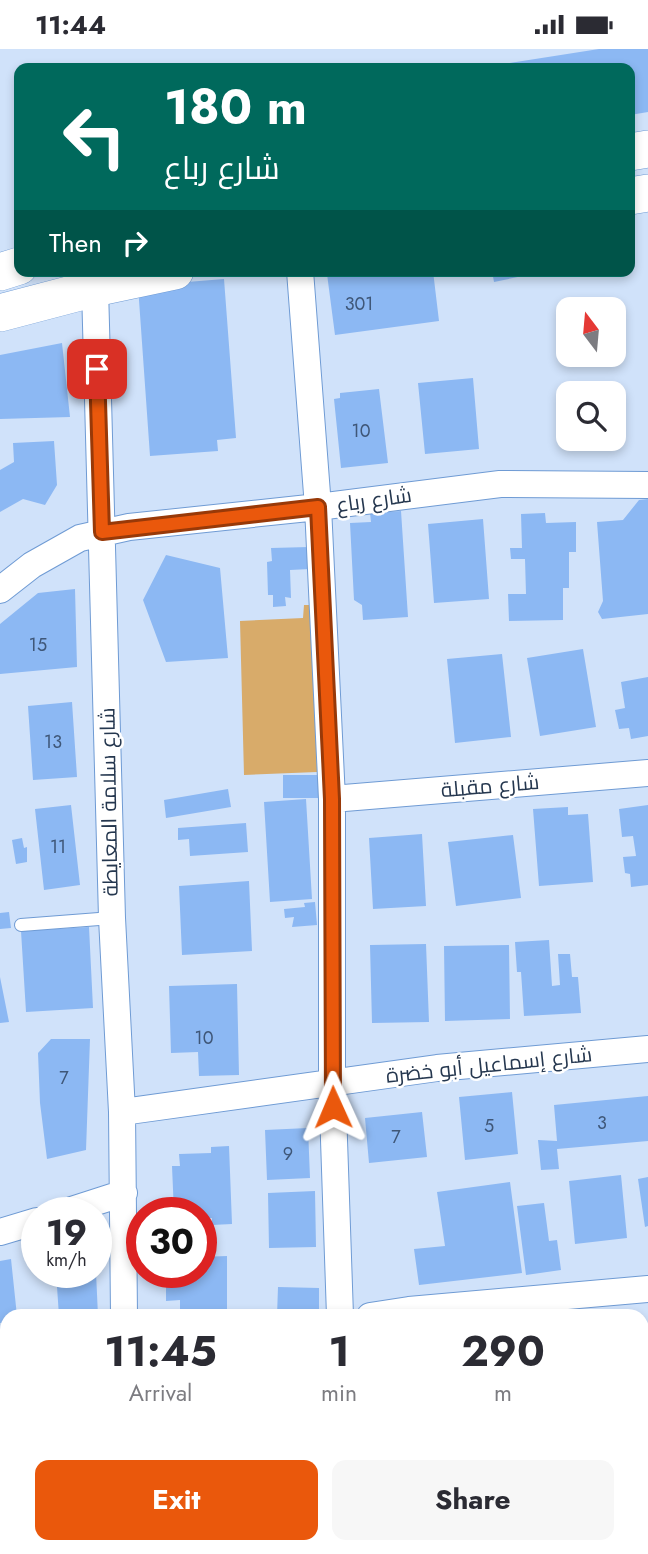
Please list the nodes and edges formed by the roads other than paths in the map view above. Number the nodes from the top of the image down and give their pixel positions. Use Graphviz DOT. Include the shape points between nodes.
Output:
graph roads {
  1 [pos="147,277"];
  2 [pos="300,277"];
  3 [pos="95,288"];
  4 [pos="0,313"];
  5 [pos="648,485"];
  6 [pos="318,507"];
  7 [pos="102,532"];
  8 [pos="0,590"];
  9 [pos="648,773"];
  10 [pos="332,799"];
  11 [pos="112,918"];
  12 [pos="21,925"];
  13 [pos="648,1049"];
  14 [pos="332,1081"];
  15 [pos="122,1112"];
  16 [pos="124,1193"];
  17 [pos="112,1197"];
  18 [pos="21,1226"];
  19 [pos="0,1232"];
  20 [pos="648,1289"];
  21 [pos="124,1309"];
  22 [pos="340,1309"];
  23 [pos="421,1309"];
  1 -- 3 [label="main road"];
  2 -- 6 [label="street"];
  3 -- 4 [label="main road"];
  3 -- 7 [label="street, شارع سلامة المعايطة"];
  5 -- 6 [label="street, شارع رباع" via="500,484"];
  6 -- 7 [label="street, شارع رباع"];
  6 -- 10 [label="street"];
  7 -- 8 [label="street, شارع رباع" via="54,552"];
  7 -- 11 [label="street, شارع سلامة المعايطة"];
  9 -- 10 [label="street, شارع مقبلة"];
  10 -- 14 [label="street"];
  11 -- 12 [label="lane"];
  11 -- 15 [label="street, شارع سلامة المعايطة"];
  13 -- 14 [label="street, شارع إسماعيل أبو خضرة"];
  14 -- 15 [label="street, شارع إسماعيل أبو خضرة"];
  14 -- 22 [label="street"];
  15 -- 16 [label="street, شارع سلامة المعايطة"];
  16 -- 17 [label="street"];
  16 -- 21 [label="street, شارع سلامة المعايطة"];
  18 -- 19 [label="street"];
  20 -- 23 [label="street"];
}
